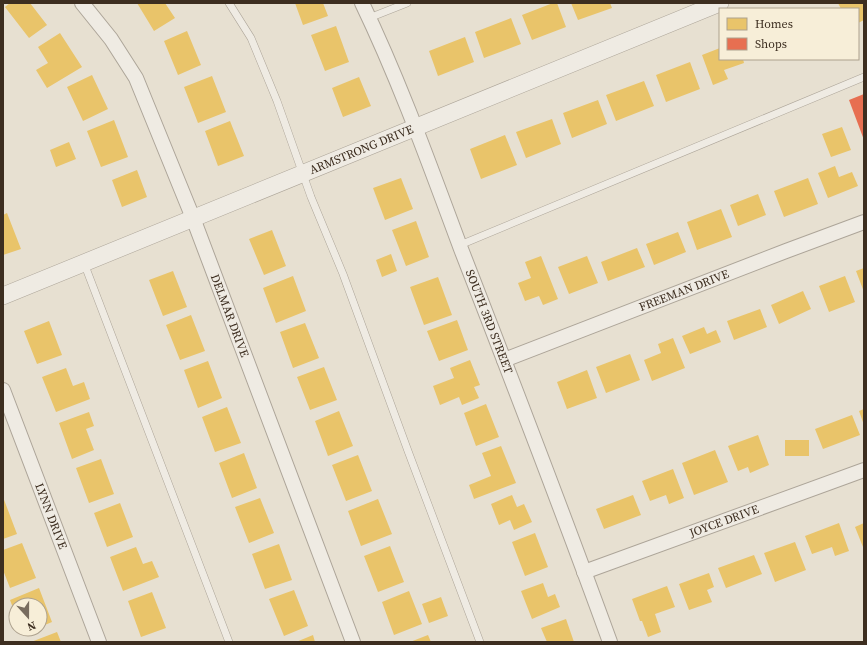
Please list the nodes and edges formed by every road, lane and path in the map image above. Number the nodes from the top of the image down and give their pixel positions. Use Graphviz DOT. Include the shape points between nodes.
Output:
graph roads {
  1 [pos="82,3"];
  2 [pos="229,3"];
  3 [pos="362,3"];
  4 [pos="407,3"];
  5 [pos="720,3"];
  6 [pos="369,18"];
  7 [pos="864,77"];
  8 [pos="414,127"];
  9 [pos="302,173"];
  10 [pos="194,218"];
  11 [pos="864,222"];
  12 [pos="460,245"];
  13 [pos="84,263"];
  14 [pos="3,296"];
  15 [pos="504,360"];
  16 [pos="3,390"];
  17 [pos="864,470"];
  18 [pos="584,572"];
  19 [pos="99,642"];
  20 [pos="229,642"];
  21 [pos="353,642"];
  22 [pos="480,642"];
  23 [pos="610,642"];
  1 -- 10 [label="street, DELMAR DRIVE" via="111,39 136,78"];
  2 -- 9 [label="lane" via="251,38 277,101"];
  3 -- 6 [label="street, SOUTH 3RD STREET"];
  4 -- 6 [label="lane"];
  5 -- 8 [label="street, ARMSTRONG DRIVE"];
  6 -- 8 [label="street, SOUTH 3RD STREET"];
  7 -- 12 [label="lane"];
  8 -- 9 [label="street, ARMSTRONG DRIVE"];
  8 -- 12 [label="street, SOUTH 3RD STREET"];
  9 -- 10 [label="street, ARMSTRONG DRIVE"];
  9 -- 22 [label="lane" via="343,274"];
  10 -- 13 [label="street, ARMSTRONG DRIVE"];
  10 -- 21 [label="street, DELMAR DRIVE"];
  11 -- 15 [label="street, FREEMAN DRIVE"];
  12 -- 15 [label="street, SOUTH 3RD STREET"];
  13 -- 14 [label="street, ARMSTRONG DRIVE"];
  13 -- 20 [label="lane"];
  15 -- 18 [label="street, SOUTH 3RD STREET"];
  16 -- 19 [label="street, LYNN DRIVE"];
  17 -- 18 [label="street, JOYCE DRIVE"];
  18 -- 23 [label="street, SOUTH 3RD STREET"];
}
